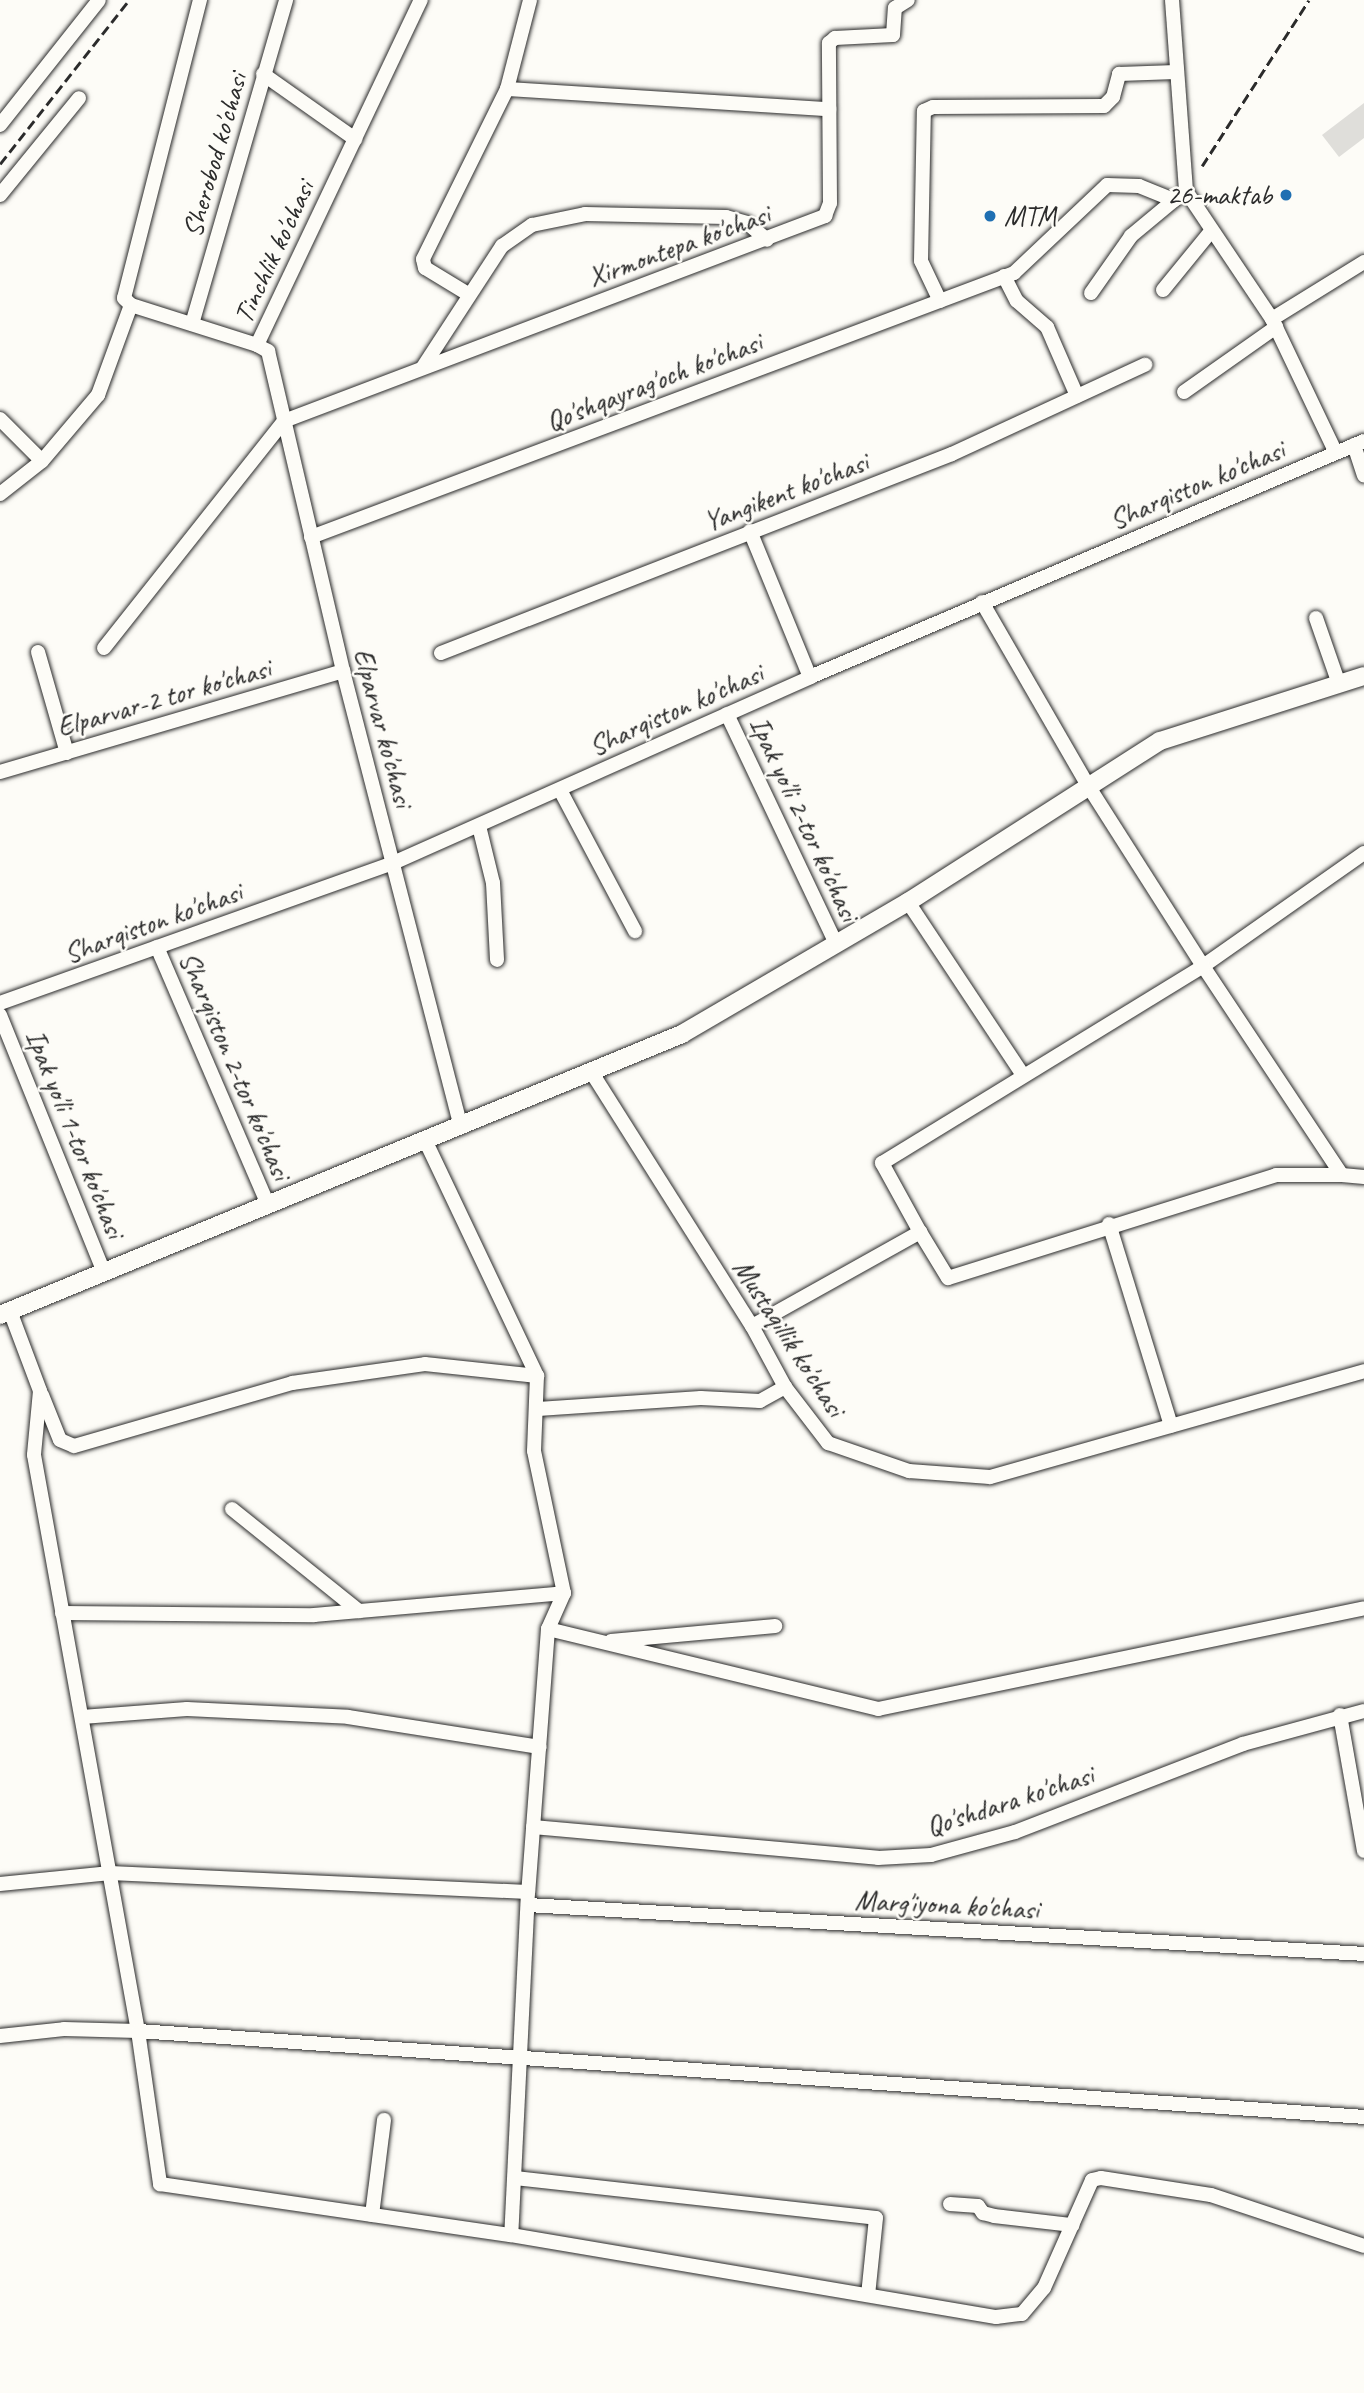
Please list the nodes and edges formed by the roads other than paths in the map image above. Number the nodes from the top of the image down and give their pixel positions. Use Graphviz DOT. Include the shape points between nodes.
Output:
graph roads {
  1 [pos="99,0"];
  2 [pos="200,0"];
  3 [pos="286,0"];
  4 [pos="421,0"];
  5 [pos="530,0"];
  6 [pos="908,0"];
  7 [pos="1172,0"];
  8 [pos="1176,72"];
  9 [pos="263,74"];
  10 [pos="507,89"];
  11 [pos="79,98"];
  12 [pos="829,109"];
  13 [pos="0,125"];
  14 [pos="355,139"];
  15 [pos="0,195"];
  16 [pos="1180,195"];
  17 [pos="1212,230"];
  18 [pos="767,240"];
  19 [pos="1364,262"];
  20 [pos="1009,274"];
  21 [pos="1163,290"];
  22 [pos="1091,293"];
  23 [pos="468,294"];
  24 [pos="940,301"];
  25 [pos="131,305"];
  26 [pos="1274,323"];
  27 [pos="192,324"];
  28 [pos="257,345"];
  29 [pos="1144,365"];
  30 [pos="423,367"];
  31 [pos="1184,391"];
  32 [pos="1077,396"];
  33 [pos="0,419"];
  34 [pos="284,421"];
  35 [pos="1359,443"];
  36 [pos="1336,453"];
  37 [pos="42,461"];
  38 [pos="1364,475"];
  39 [pos="0,494"];
  40 [pos="751,531"];
  41 [pos="311,537"];
  42 [pos="982,602"];
  43 [pos="1317,618"];
  44 [pos="104,648"];
  45 [pos="38,652"];
  46 [pos="441,653"];
  47 [pos="343,671"];
  48 [pos="1364,676"];
  49 [pos="810,677"];
  50 [pos="1339,684"];
  51 [pos="727,714"];
  52 [pos="67,752"];
  53 [pos="0,772"];
  54 [pos="1087,784"];
  55 [pos="560,790"];
  56 [pos="479,826"];
  57 [pos="1364,853"];
  58 [pos="393,863"];
  59 [pos="908,902"];
  60 [pos="635,930"];
  61 [pos="836,944"];
  62 [pos="157,947"];
  63 [pos="497,960"];
  64 [pos="1203,966"];
  65 [pos="0,1003"];
  66 [pos="0,1014"];
  67 [pos="592,1073"];
  68 [pos="1023,1075"];
  69 [pos="461,1127"];
  70 [pos="426,1142"];
  71 [pos="1342,1175"];
  72 [pos="1364,1177"];
  73 [pos="268,1205"];
  74 [pos="1109,1224"];
  75 [pos="920,1232"];
  76 [pos="104,1272"];
  77 [pos="5,1313"];
  78 [pos="752,1326"];
  79 [pos="1364,1371"];
  80 [pos="537,1376"];
  81 [pos="785,1387"];
  82 [pos="40,1391"];
  83 [pos="538,1409"];
  84 [pos="1171,1426"];
  85 [pos="232,1509"];
  86 [pos="564,1593"];
  87 [pos="1364,1608"];
  88 [pos="359,1611"];
  89 [pos="62,1613"];
  90 [pos="775,1626"];
  91 [pos="548,1629"];
  92 [pos="599,1642"];
  93 [pos="1364,1711"];
  94 [pos="1340,1716"];
  95 [pos="82,1717"];
  96 [pos="540,1747"];
  97 [pos="533,1827"];
  98 [pos="1364,1851"];
  99 [pos="110,1873"];
  100 [pos="0,1884"];
  101 [pos="528,1898"];
  102 [pos="1364,1954"];
  103 [pos="138,2031"];
  104 [pos="0,2036"];
  105 [pos="522,2058"];
  106 [pos="1364,2117"];
  107 [pos="384,2120"];
  108 [pos="514,2178"];
  109 [pos="950,2204"];
  110 [pos="372,2215"];
  111 [pos="1072,2225"];
  112 [pos="511,2235"];
  113 [pos="1364,2246"];
  114 [pos="868,2295"];
  1 -- 13 [label="street"];
  2 -- 25 [label="street" via="124,298"];
  3 -- 9 [label="street, Sherobod ko'chasi"];
  4 -- 14 [label="street, Tinchlik ko'chasi"];
  5 -- 10 [label="street"];
  6 -- 12 [label="street, Xirmontepa ko'chasi" via="895,8 893,35 831,40"];
  7 -- 8 [label="street"];
  8 -- 16 [label="street"];
  8 -- 24 [label="street" via="1119,74 1113,97 1104,106 933,107 924,111 921,261"];
  9 -- 14 [label="street"];
  9 -- 27 [label="street, Sherobod ko'chasi"];
  10 -- 12 [label="street"];
  10 -- 23 [label="street" via="423,259 425,268"];
  11 -- 15 [label="street"];
  12 -- 18 [label="street, Xirmontepa ko'chasi" via="828,210 820,219"];
  14 -- 28 [label="street, Tinchlik ko'chasi"];
  16 -- 17 [label="street"];
  16 -- 20 [label="street" via="1107,185"];
  16 -- 22 [label="street" via="1131,236"];
  17 -- 21 [label="street"];
  17 -- 26 [label="street"];
  18 -- 23 [label="street" via="747,223 726,217 564,215 517,234 502,246"];
  18 -- 30 [label="street, Xirmontepa ko'chasi"];
  19 -- 26 [label="street"];
  20 -- 24 [label="street, Qo'shqayrag'och ko'chasi"];
  20 -- 32 [label="street" via="1017,301 1047,327"];
  23 -- 30 [label="street"];
  24 -- 41 [label="street, Qo'shqayrag'och ko'chasi"];
  25 -- 27 [label="street, Tinchlik ko'chasi"];
  25 -- 37 [label="street" via="98,395"];
  26 -- 31 [label="street"];
  26 -- 36 [label="street"];
  27 -- 28 [label="street, Tinchlik ko'chasi"];
  28 -- 34 [label="street, Elparvar ko'chasi" via="268,351"];
  29 -- 32 [label="street, Yangikent ko'chasi"];
  30 -- 34 [label="street, Xirmontepa ko'chasi"];
  32 -- 40 [label="street, Yangikent ko'chasi" via="952,454"];
  33 -- 37 [label="street"];
  34 -- 41 [label="street, Elparvar ko'chasi"];
  34 -- 44 [label="street"];
  35 -- 36 [label="street, Sharqiston ko'chasi"];
  35 -- 38 [label="street"];
  36 -- 42 [label="street, Sharqiston ko'chasi"];
  37 -- 39 [label="street"];
  40 -- 46 [label="street, Yangikent ko'chasi"];
  40 -- 49 [label="street"];
  41 -- 47 [label="street, Elparvar ko'chasi"];
  42 -- 49 [label="street, Sharqiston ko'chasi"];
  42 -- 54 [label="street"];
  43 -- 50 [label="street"];
  45 -- 52 [label="street"];
  47 -- 52 [label="street, Elparvar-2 tor ko'chasi"];
  47 -- 58 [label="street, Elparvar ko'chasi"];
  48 -- 50 [label="main road"];
  49 -- 51 [label="street, Sharqiston ko'chasi"];
  50 -- 54 [label="main road" via="1160,741"];
  51 -- 55 [label="street, Sharqiston ko'chasi"];
  51 -- 61 [label="street, Ipak yo'li 2-tor ko'chasi"];
  52 -- 53 [label="street, Elparvar-2 tor ko'chasi"];
  54 -- 59 [label="main road"];
  54 -- 64 [label="street"];
  55 -- 56 [label="street, Sharqiston ko'chasi"];
  55 -- 60 [label="street"];
  56 -- 58 [label="street, Sharqiston ko'chasi"];
  56 -- 63 [label="street" via="493,883"];
  57 -- 64 [label="street"];
  58 -- 62 [label="street, Sharqiston ko'chasi"];
  58 -- 69 [label="street, Elparvar ko'chasi"];
  59 -- 61 [label="main road"];
  59 -- 68 [label="street"];
  61 -- 67 [label="main road" via="682,1034"];
  62 -- 65 [label="street, Sharqiston ko'chasi"];
  62 -- 73 [label="street, Sharqiston 2-tor ko'chasi"];
  64 -- 68 [label="street"];
  64 -- 71 [label="street"];
  66 -- 76 [label="street, Ipak yo'li 1-tor ko'chasi"];
  67 -- 69 [label="main road"];
  67 -- 78 [label="street, Mustaqillik ko'chasi"];
  68 -- 75 [label="street" via="883,1163"];
  69 -- 70 [label="main road"];
  70 -- 73 [label="main road"];
  70 -- 80 [label="street"];
  71 -- 72 [label="street"];
  71 -- 74 [label="street" via="1276,1175"];
  73 -- 76 [label="main road"];
  74 -- 75 [label="street" via="948,1278"];
  74 -- 84 [label="street"];
  75 -- 78 [label="street"];
  76 -- 77 [label="main road"];
  77 -- 82 [label="street"];
  78 -- 81 [label="street, Mustaqillik ko'chasi"];
  79 -- 84 [label="street, Mustaqillik ko'chasi"];
  80 -- 82 [label="street" via="425,1364 292,1383 74,1446 60,1440"];
  80 -- 83 [label="street"];
  81 -- 83 [label="street" via="760,1401 701,1398"];
  81 -- 84 [label="street, Mustaqillik ko'chasi" via="828,1443 909,1471 990,1476"];
  82 -- 89 [label="street" via="34,1455"];
  83 -- 86 [label="street" via="534,1451"];
  85 -- 88 [label="street"];
  86 -- 88 [label="street"];
  86 -- 91 [label="street"];
  87 -- 92 [label="street" via="877,1710"];
  88 -- 89 [label="street" via="314,1615"];
  89 -- 95 [label="street"];
  90 -- 92 [label="street"];
  91 -- 92 [label="street"];
  91 -- 96 [label="street"];
  93 -- 94 [label="street, Qo'shdara ko'chasi"];
  94 -- 97 [label="street, Qo'shdara ko'chasi" via="1243,1744 1015,1832 932,1855 878,1858"];
  94 -- 98 [label="street"];
  95 -- 96 [label="street" via="187,1709 348,1717"];
  95 -- 99 [label="street"];
  96 -- 97 [label="street"];
  97 -- 101 [label="street"];
  99 -- 100 [label="street, Marg'iyona ko'chasi"];
  99 -- 101 [label="street, Marg'iyona ko'chasi"];
  99 -- 103 [label="street"];
  101 -- 102 [label="street, Marg'iyona ko'chasi"];
  101 -- 105 [label="street"];
  103 -- 104 [label="street" via="64,2029"];
  103 -- 105 [label="street"];
  103 -- 110 [label="street" via="160,2184"];
  105 -- 106 [label="street"];
  105 -- 108 [label="street"];
  107 -- 110 [label="street"];
  108 -- 112 [label="street"];
  108 -- 114 [label="street" via="876,2218"];
  109 -- 111 [label="street" via="978,2206 994,2216"];
  110 -- 112 [label="street"];
  111 -- 113 [label="street" via="1092,2180 1101,2178 1211,2195"];
  111 -- 114 [label="street" via="1044,2288 1022,2314 996,2317"];
  112 -- 114 [label="street"];
}
